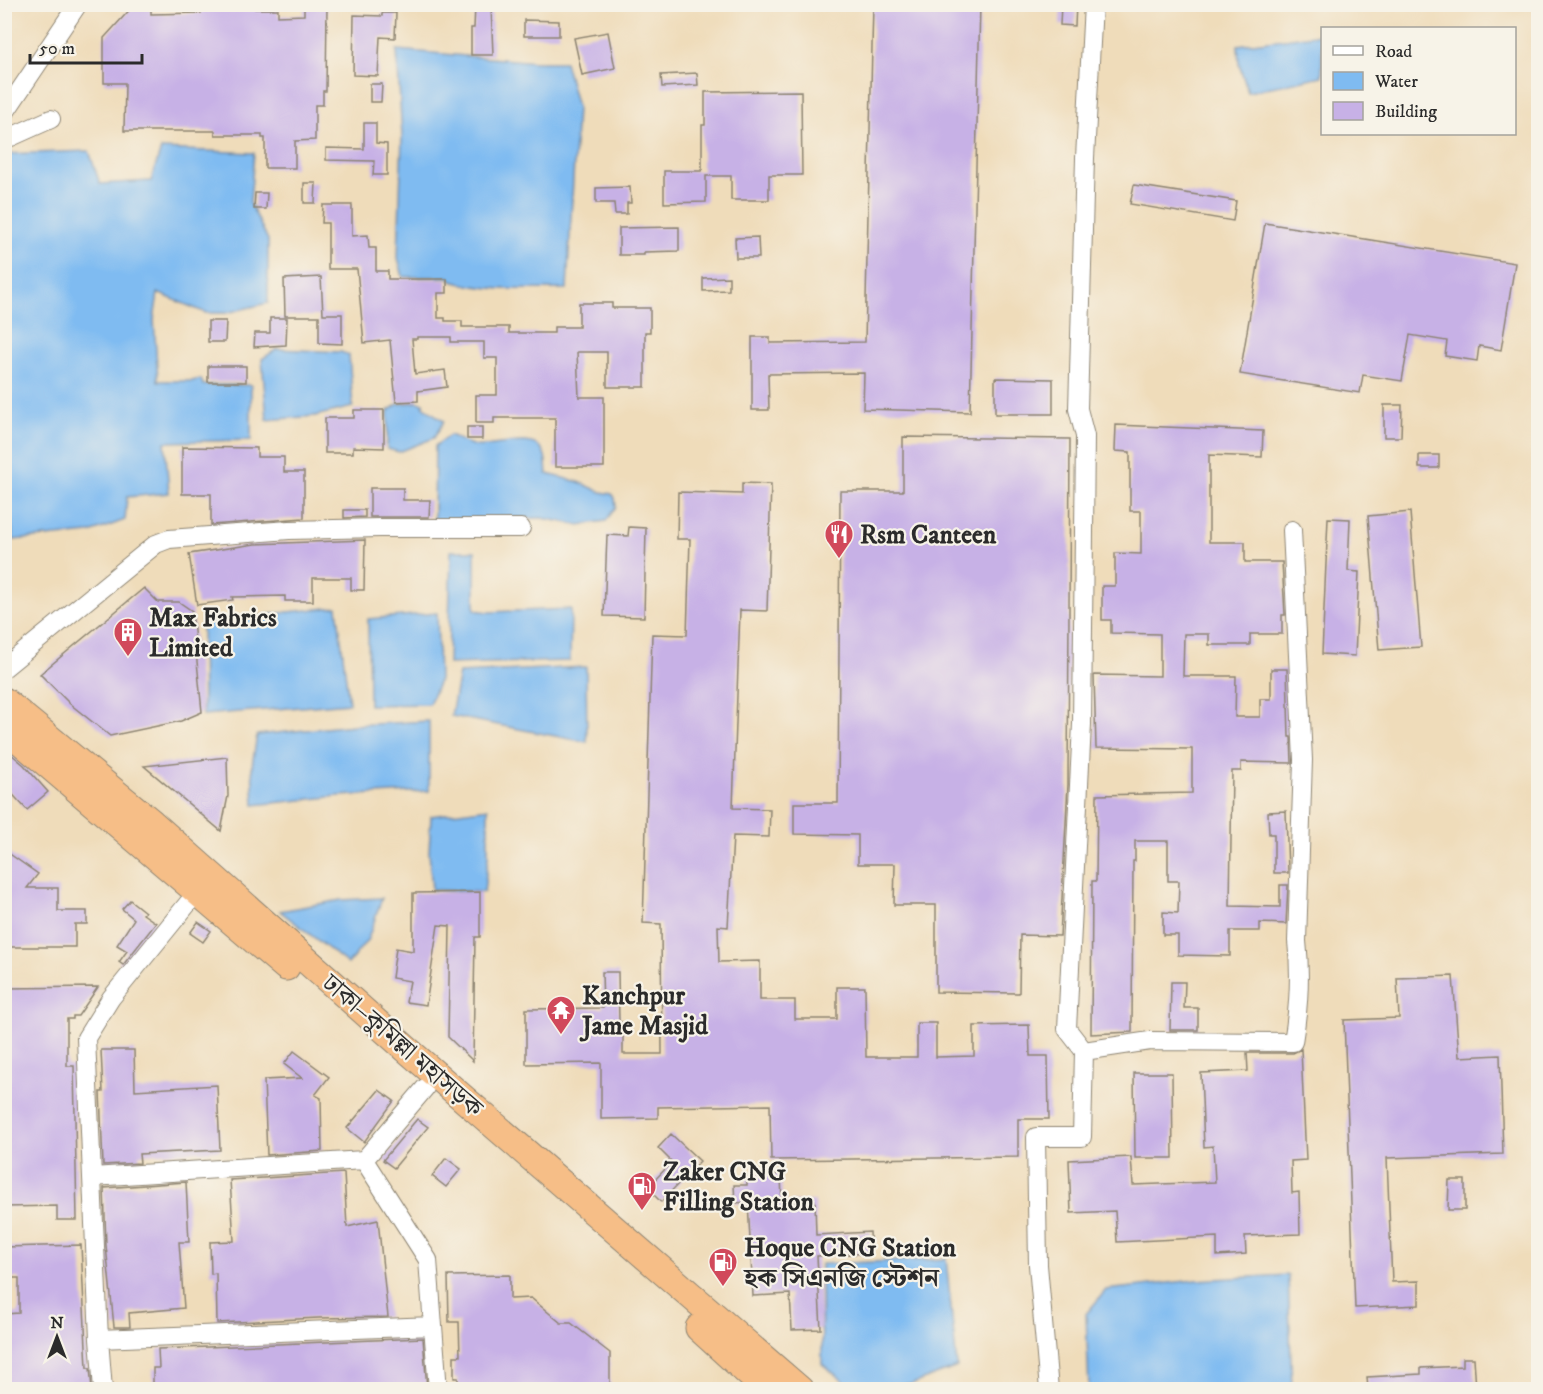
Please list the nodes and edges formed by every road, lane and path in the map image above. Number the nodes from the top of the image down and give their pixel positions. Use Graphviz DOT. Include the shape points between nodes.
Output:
graph roads {
  1 [pos="78,4"];
  2 [pos="1093,4"];
  3 [pos="4,114"];
  4 [pos="51,119"];
  5 [pos="4,137"];
  6 [pos="521,528"];
  7 [pos="1292,530"];
  8 [pos="4,668"];
  9 [pos="4,701"];
  10 [pos="4,727"];
  11 [pos="198,891"];
  12 [pos="361,1020"];
  13 [pos="1084,1050"];
  14 [pos="425,1088"];
  15 [pos="364,1160"];
  16 [pos="92,1177"];
  17 [pos="433,1326"];
  18 [pos="99,1339"];
  19 [pos="103,1389"];
  20 [pos="438,1389"];
  21 [pos="767,1389"];
  22 [pos="800,1389"];
  23 [pos="1049,1389"];
  1 -- 3 [label="street"];
  2 -- 13 [label="street" via="1078,409 1085,436 1082,712 1068,1029"];
  4 -- 5 [label="street"];
  6 -- 8 [label="street" via="289,530 169,539 156,544"];
  7 -- 13 [label="street" via="1303,760 1297,941 1299,1009 1293,1042 1150,1041"];
  9 -- 12 [label="highway, ঢাকা–কুমিল্লা মহাসড়ক" via="152,823"];
  10 -- 11 [label="highway, ঢাকা–কুমিল্লা মহাসড়ক"];
  11 -- 12 [label="highway, ঢাকা–কুমিল্লা মহাসড়ক"];
  11 -- 16 [label="street" via="111,998 86,1038"];
  12 -- 14 [label="highway, ঢাকা–কুমিল্লা মহাসড়ক"];
  12 -- 22 [label="highway, ঢাকা–কুমিল্লা মহাসড়ক"];
  13 -- 23 [label="street" via="1082,1137 1036,1137 1038,1264"];
  14 -- 15 [label="street"];
  14 -- 21 [label="highway, ঢাকা–কুমিল্লা মহাসড়ক"];
  15 -- 16 [label="street"];
  15 -- 17 [label="street" via="428,1260"];
  16 -- 18 [label="street"];
  17 -- 18 [label="street"];
  17 -- 20 [label="street"];
  18 -- 19 [label="street"];
}
